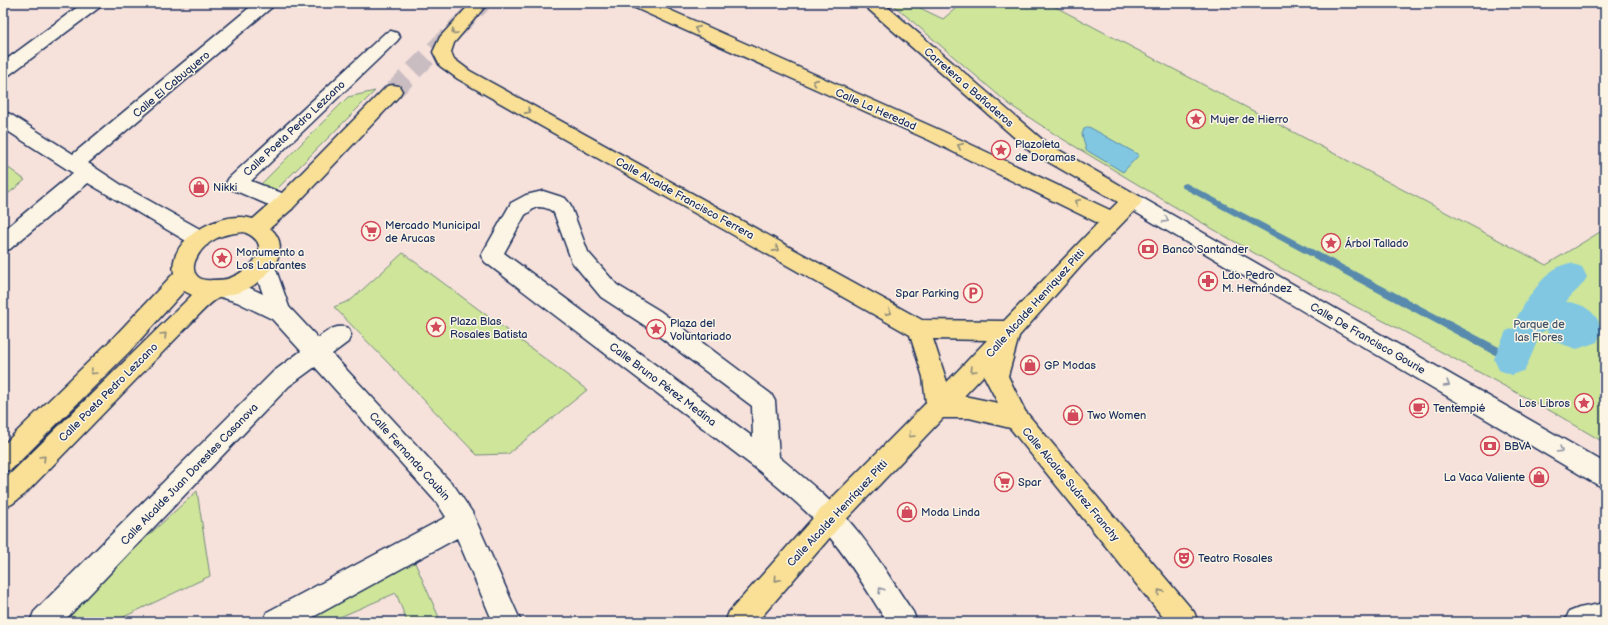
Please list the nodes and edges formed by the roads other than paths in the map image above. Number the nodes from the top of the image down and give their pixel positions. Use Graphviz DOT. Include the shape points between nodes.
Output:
graph roads {
  1 [pos="94,3"];
  2 [pos="266,3"];
  3 [pos="480,3"];
  4 [pos="639,3"];
  5 [pos="872,3"];
  6 [pos="391,37"];
  7 [pos="3,71"];
  8 [pos="393,91"];
  9 [pos="3,119"];
  10 [pos="81,168"];
  11 [pos="1132,201"];
  12 [pos="285,203"];
  13 [pos="1112,220"];
  14 [pos="257,227"];
  15 [pos="200,239"];
  16 [pos="3,243"];
  17 [pos="264,264"];
  18 [pos="184,276"];
  19 [pos="217,289"];
  20 [pos="280,312"];
  21 [pos="919,328"];
  22 [pos="1009,331"];
  23 [pos="340,335"];
  24 [pos="316,353"];
  25 [pos="938,407"];
  26 [pos="1017,419"];
  27 [pos="3,461"];
  28 [pos="766,462"];
  29 [pos="1605,476"];
  30 [pos="10,491"];
  31 [pos="3,508"];
  32 [pos="830,518"];
  33 [pos="463,521"];
  34 [pos="1605,616"];
  35 [pos="44,622"];
  36 [pos="277,622"];
  37 [pos="507,622"];
  38 [pos="739,622"];
  39 [pos="903,622"];
  40 [pos="1184,622"];
  41 [pos="1579,622"];
  1 -- 7 [label="street"];
  2 -- 10 [label="street, Calle El Cabuquero"];
  3 -- 21 [label="main road, Calle Alcalde Francisco Ferrera, one-way" via="446,41 442,52 446,62 471,79"];
  13 -- 4 [label="main road, Calle La Heredad, one-way" via="949,141"];
  5 -- 11 [label="main road, Carretera a Bañaderos" via="1038,147"];
  6 -- 12 [label="street, Calle Poeta Pedro Lezcano" via="236,183"];
  8 -- 12 [label="main road"];
  9 -- 10 [label="street"];
  10 -- 15 [label="street"];
  10 -- 16 [label="street, Calle El Cabuquero"];
  11 -- 13 [label="main road, Calle Alcalde Henriquez Pitti"];
  11 -- 29 [label="street, Calle De Francisco Gourie, one-way"];
  12 -- 14 [label="main road"];
  13 -- 22 [label="main road, Calle Alcalde Henriquez Pitti"];
  14 -- 15 [label="main road" via="245,224 230,225 214,230"];
  14 -- 17 [label="main road" via="266,234 270,242"];
  15 -- 18 [label="main road" via="189,251 183,264"];
  17 -- 19 [label="main road" via="253,275 238,284"];
  17 -- 20 [label="street, Calle Fernando Coubin"];
  18 -- 19 [label="main road" via="192,285 205,290"];
  18 -- 27 [label="main road, one-way" via="120,345"];
  19 -- 20 [label="street, Calle Fernando Coubin" via="242,294"];
  30 -- 19 [label="main road, Calle Poeta Pedro Lezcano, one-way" via="183,316"];
  20 -- 24 [label="street, Calle Fernando Coubin"];
  21 -- 22 [label="main road"];
  21 -- 25 [label="main road" via="935,377"];
  22 -- 25 [label="main road, Calle Alcalde Henriquez Pitti, one-way"];
  22 -- 26 [label="main road, Calle Alcalde Suárez Franchy" via="996,376"];
  23 -- 24 [label="street, Calle Alcalde Juan Dorestes Casanova"];
  24 -- 33 [label="street, Calle Fernando Coubin" via="446,495"];
  24 -- 35 [label="street, Calle Alcalde Juan Dorestes Casanova" via="281,379"];
  25 -- 26 [label="main road" via="969,407"];
  25 -- 32 [label="main road, Calle Alcalde Henríquez Pitti, one-way"];
  40 -- 26 [label="main road, Calle Alcalde Suárez Franchy, one-way"];
  28 -- 28 [label="street, Calle Bruno Pérez Medina" via="763,401 652,318 609,291 579,256 558,204 543,199 533,200 518,209 492,256"];
  28 -- 32 [label="street, Calle Bruno Pérez Medina"];
  30 -- 31 [label="street"];
  32 -- 38 [label="main road, Calle Alcalde Henríquez Pitti, one-way"];
  39 -- 32 [label="street, Calle Bruno Pérez Medina, one-way"];
  33 -- 36 [label="street"];
  33 -- 37 [label="street, Calle Fernando Coubin"];
  34 -- 41 [label="street"];
}
